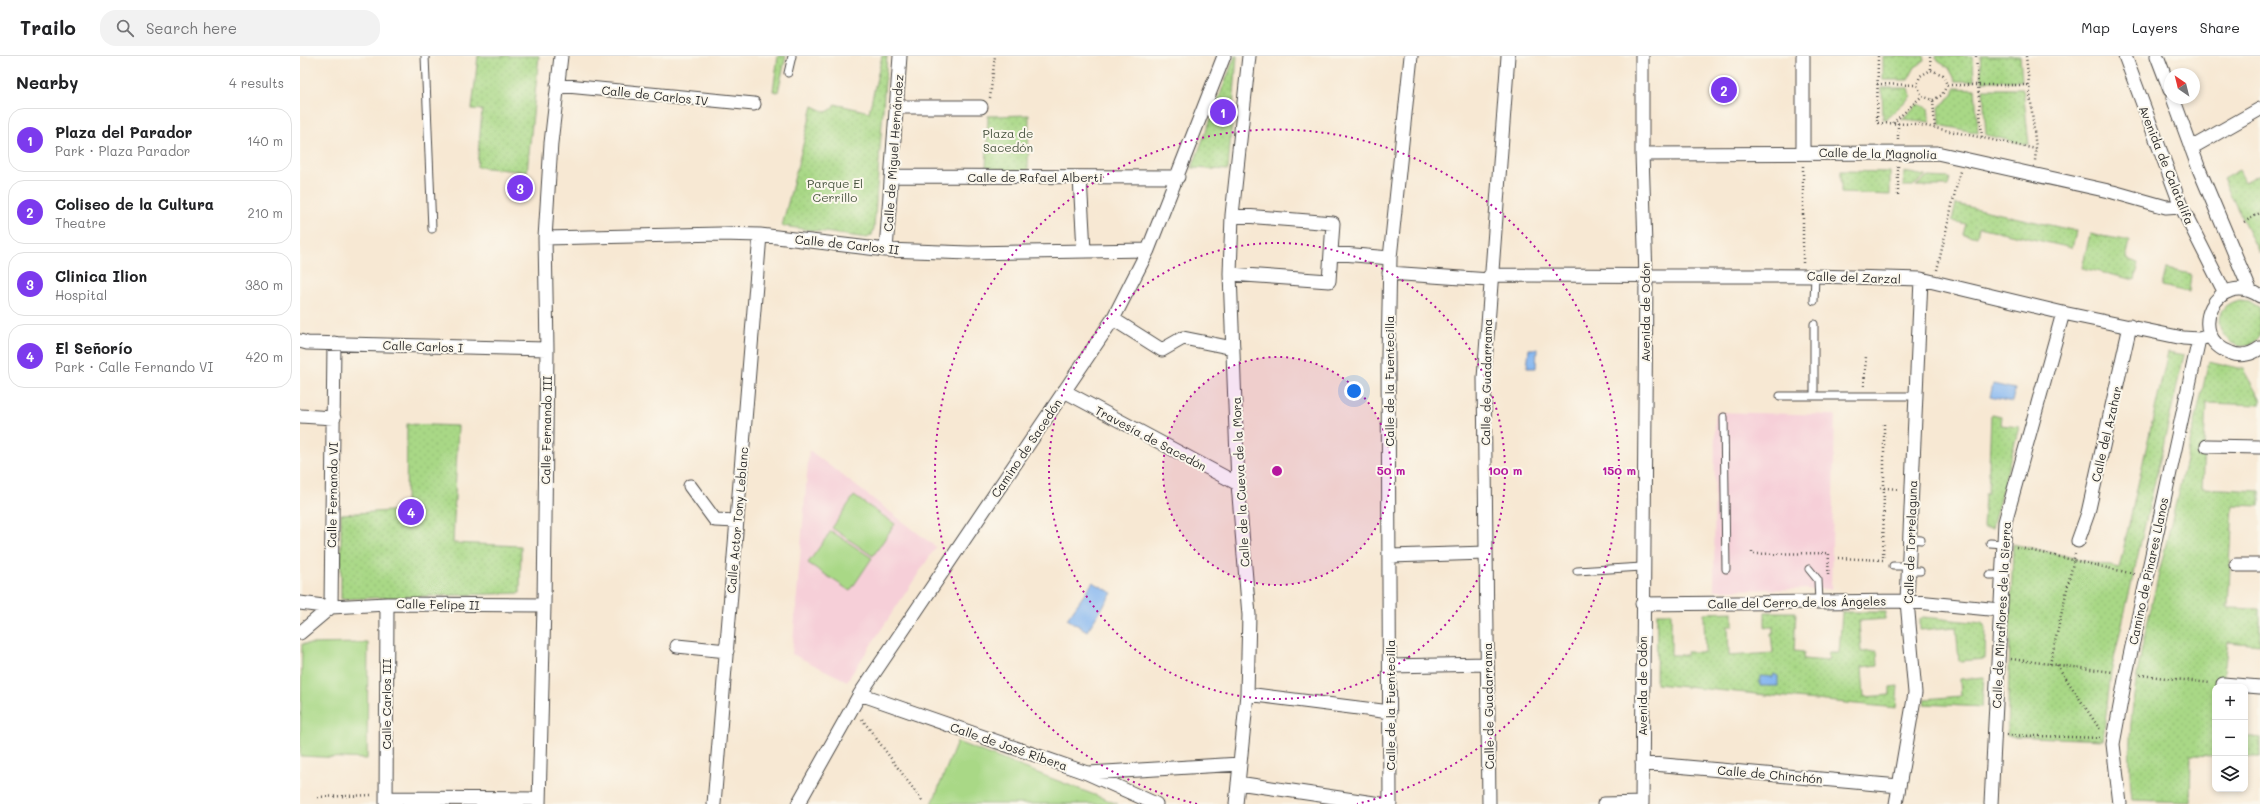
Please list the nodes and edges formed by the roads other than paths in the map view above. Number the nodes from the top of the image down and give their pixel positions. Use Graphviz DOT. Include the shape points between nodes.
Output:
graph roads {
  1 [pos="425,56"];
  2 [pos="561,56"];
  3 [pos="792,56"];
  4 [pos="900,56"];
  5 [pos="1224,56"];
  6 [pos="1249,56"];
  7 [pos="1411,56"];
  8 [pos="1508,56"];
  9 [pos="1642,56"];
  10 [pos="1803,56"];
  11 [pos="2125,56"];
  12 [pos="2158,56"];
  13 [pos="788,73"];
  14 [pos="2164,73"];
  15 [pos="557,85"];
  16 [pos="986,103"];
  17 [pos="754,104"];
  18 [pos="2175,104"];
  19 [pos="896,107"];
  20 [pos="2260,109"];
  21 [pos="2191,148"];
  22 [pos="1803,152"];
  23 [pos="1642,154"];
  24 [pos="893,176"];
  25 [pos="1178,177"];
  26 [pos="1080,178"];
  27 [pos="2181,206"];
  28 [pos="1232,215"];
  29 [pos="432,229"];
  30 [pos="760,235"];
  31 [pos="546,238"];
  32 [pos="886,250"];
  33 [pos="1084,250"];
  34 [pos="1148,250"];
  35 [pos="1331,253"];
  36 [pos="1390,258"];
  37 [pos="1389,272"];
  38 [pos="1230,274"];
  39 [pos="1809,276"];
  40 [pos="1646,277"];
  41 [pos="1490,278"];
  42 [pos="1921,279"];
  43 [pos="2225,293"];
  44 [pos="2255,293"];
  45 [pos="1814,301"];
  46 [pos="2063,313"];
  47 [pos="1113,319"];
  48 [pos="1814,324"];
  49 [pos="2130,326"];
  50 [pos="2205,338"];
  51 [pos="300,341"];
  52 [pos="334,343"];
  53 [pos="1233,348"];
  54 [pos="547,349"];
  55 [pos="2258,353"];
  56 [pos="1064,391"];
  57 [pos="1814,395"];
  58 [pos="1780,396"];
  59 [pos="1916,396"];
  60 [pos="300,416"];
  61 [pos="1724,417"];
  62 [pos="334,418"];
  63 [pos="2207,446"];
  64 [pos="2260,447"];
  65 [pos="1238,484"];
  66 [pos="690,486"];
  67 [pos="737,521"];
  68 [pos="2078,541"];
  69 [pos="1990,543"];
  70 [pos="2004,544"];
  71 [pos="1486,553"];
  72 [pos="1390,556"];
  73 [pos="2236,565"];
  74 [pos="2260,565"];
  75 [pos="1893,566"];
  76 [pos="1642,567"];
  77 [pos="1726,569"];
  78 [pos="1809,569"];
  79 [pos="1912,569"];
  80 [pos="1577,571"];
  81 [pos="1907,601"];
  82 [pos="1820,602"];
  83 [pos="300,603"];
  84 [pos="387,604"];
  85 [pos="1642,604"];
  86 [pos="544,605"];
  87 [pos="331,607"];
  88 [pos="2000,610"];
  89 [pos="300,633"];
  90 [pos="677,646"];
  91 [pos="727,651"];
  92 [pos="1487,664"];
  93 [pos="1390,666"];
  94 [pos="2248,686"];
  95 [pos="2260,687"];
  96 [pos="860,694"];
  97 [pos="1247,694"];
  98 [pos="1390,712"];
  99 [pos="1642,763"];
  100 [pos="1240,764"];
  101 [pos="1087,773"];
  102 [pos="1238,783"];
  103 [pos="1899,786"];
  104 [pos="386,799"];
  105 [pos="539,801"];
  106 [pos="1642,803"];
  107 [pos="714,804"];
  108 [pos="798,804"];
  109 [pos="1156,804"];
  110 [pos="1236,804"];
  111 [pos="1381,804"];
  112 [pos="1390,804"];
  113 [pos="1489,804"];
  114 [pos="1604,804"];
  115 [pos="1896,804"];
  116 [pos="1991,804"];
  117 [pos="2120,804"];
  1 -- 29 [label="lane"];
  2 -- 15 [label="street, Calle Fernando III"];
  3 -- 13 [label="lane"];
  4 -- 19 [label="street, Calle de Miguel Hernández"];
  5 -- 25 [label="street, Camino de Sacedón"];
  6 -- 28 [label="street, Calle de la Cueva de la Mora"];
  7 -- 36 [label="street, Calle de la Fuentecilla"];
  8 -- 41 [label="street, Calle de Guadarrama"];
  9 -- 23 [label="street, Avenida de Odón"];
  10 -- 22 [label="street"];
  11 -- 27 [label="street, Avenida de Calatalifa"];
  12 -- 14 [label="street"];
  15 -- 17 [label="street, Calle de Carlos IV"];
  15 -- 31 [label="street, Calle Fernando III"];
  16 -- 19 [label="street"];
  18 -- 21 [label="street"];
  19 -- 24 [label="street, Calle de Miguel Hernández"];
  20 -- 21 [label="street"];
  21 -- 44 [label="street"];
  22 -- 23 [label="street, Calle de la Magnolia"];
  22 -- 27 [label="street, Calle de la Magnolia" via="1937,153 2113,192 2166,207"];
  23 -- 40 [label="street, Avenida de Odón"];
  24 -- 26 [label="street, Calle de Rafael Alberti"];
  24 -- 32 [label="street, Calle de Miguel Hernández"];
  25 -- 26 [label="street, Calle de Rafael Alberti"];
  25 -- 34 [label="street, Camino de Sacedón"];
  26 -- 33 [label="street"];
  27 -- 43 [label="street, Avenida de Calatalifa"];
  28 -- 35 [label="street" via="1332,223"];
  28 -- 38 [label="street, Calle de la Cueva de la Mora"];
  30 -- 31 [label="street, Calle de Carlos II"];
  30 -- 32 [label="street, Calle de Carlos II"];
  30 -- 67 [label="street, Calle Actor Tony Leblanc"];
  31 -- 54 [label="street, Calle Fernando III"];
  32 -- 33 [label="street, Calle de Carlos II" via="969,253"];
  33 -- 34 [label="street, Calle de Carlos II"];
  34 -- 47 [label="street, Camino de Sacedón"];
  35 -- 36 [label="street"];
  35 -- 38 [label="street" via="1329,281"];
  36 -- 37 [label="street, Calle de la Fuentecilla"];
  37 -- 41 [label="street, Calle del Zarzal"];
  37 -- 72 [label="street, Calle de la Fuentecilla"];
  38 -- 53 [label="street, Calle de la Cueva de la Mora"];
  39 -- 40 [label="street, Calle del Zarzal"];
  39 -- 42 [label="street, Calle del Zarzal"];
  39 -- 45 [label="lane"];
  40 -- 41 [label="street, Calle del Zarzal"];
  40 -- 76 [label="street, Avenida de Odón"];
  41 -- 71 [label="street, Calle de Guadarrama" via="1484,378"];
  42 -- 46 [label="street, Calle del Zarzal"];
  42 -- 59 [label="street, Calle de Torrelaguna"];
  43 -- 44 [label="street" via="2241,289"];
  43 -- 50 [label="street, Camino de Pinares Llanos" via="2217,298 2208,316"];
  46 -- 49 [label="street, Calle del Zarzal"];
  46 -- 70 [label="street, Calle de Miraflores de la Sierra" via="2005,522"];
  47 -- 53 [label="street" via="1162,350 1183,338"];
  47 -- 56 [label="street, Camino de Sacedón"];
  48 -- 57 [label="lane"];
  49 -- 50 [label="street, Calle del Zarzal" via="2184,338"];
  49 -- 68 [label="street, Calle del Azahar" via="2088,513"];
  50 -- 55 [label="street" via="2229,353"];
  50 -- 117 [label="street, Camino de Pinares Llanos" via="2194,369 2146,576 2113,744"];
  51 -- 52 [label="street, Calle Carlos I"];
  52 -- 54 [label="street, Calle Carlos I"];
  52 -- 62 [label="street, Calle Fernando VI"];
  53 -- 65 [label="street, Calle de la Cueva de la Mora"];
  54 -- 86 [label="street, Calle Fernando III"];
  56 -- 65 [label="street, Travesía de Sacedón"];
  56 -- 96 [label="street, Camino de Sacedón"];
  57 -- 58 [label="lane"];
  57 -- 59 [label="lane"];
  59 -- 79 [label="street, Calle de Torrelaguna" via="1912,489 1915,539"];
  60 -- 62 [label="street"];
  61 -- 77 [label="lane"];
  62 -- 87 [label="street, Calle Fernando VI"];
  63 -- 64 [label="street"];
  65 -- 97 [label="street, Calle de la Cueva de la Mora" via="1249,615"];
  66 -- 67 [label="street" via="715,520"];
  67 -- 91 [label="street, Calle Actor Tony Leblanc"];
  69 -- 70 [label="lane"];
  70 -- 88 [label="street, Calle de Miraflores de la Sierra" via="1996,575"];
  71 -- 72 [label="street"];
  71 -- 92 [label="street, Calle de Guadarrama"];
  72 -- 93 [label="street, Calle de la Fuentecilla"];
  73 -- 74 [label="street"];
  75 -- 79 [label="lane"];
  76 -- 80 [label="lane"];
  76 -- 85 [label="street, Avenida de Odón"];
  78 -- 82 [label="lane" via="1818,580"];
  79 -- 81 [label="street, Calle de Torrelaguna"];
  81 -- 82 [label="street, Calle del Cerro de los Ángeles"];
  81 -- 88 [label="street, Calle del Cerro de los Ángeles"];
  81 -- 103 [label="street, Calle de Torrelaguna" via="1915,693"];
  82 -- 85 [label="street, Calle del Cerro de los Ángeles"];
  83 -- 87 [label="street, Calle Felipe II"];
  84 -- 86 [label="street, Calle Felipe II"];
  84 -- 87 [label="street, Calle Felipe II"];
  84 -- 104 [label="street, Calle Carlos III"];
  85 -- 99 [label="street, Avenida de Odón"];
  86 -- 105 [label="street, Calle Fernando III"];
  87 -- 89 [label="street"];
  88 -- 116 [label="street, Calle de Miraflores de la Sierra"];
  90 -- 91 [label="street"];
  91 -- 107 [label="street, Calle Actor Tony Leblanc"];
  92 -- 93 [label="street"];
  92 -- 113 [label="street, Calle de Guadarrama"];
  93 -- 98 [label="street, Calle de la Fuentecilla"];
  94 -- 95 [label="street"];
  96 -- 101 [label="street, Calle de José Ribera"];
  96 -- 108 [label="street, Camino de Sacedón"];
  97 -- 98 [label="street"];
  97 -- 100 [label="street, Calle de la Cueva de la Mora"];
  98 -- 112 [label="street, Calle de la Fuentecilla"];
  99 -- 103 [label="street, Calle de Chinchón"];
  99 -- 106 [label="street, Avenida de Odón"];
  100 -- 101 [label="street"];
  100 -- 102 [label="street, Calle de la Cueva de la Mora"];
  101 -- 109 [label="street, Calle de José Ribera"];
  102 -- 110 [label="street, Calle de la Cueva de la Mora"];
  102 -- 111 [label="street"];
  103 -- 115 [label="street, Calle de Torrelaguna"];
  104 -- 105 [label="street"];
  106 -- 114 [label="street"];
}
